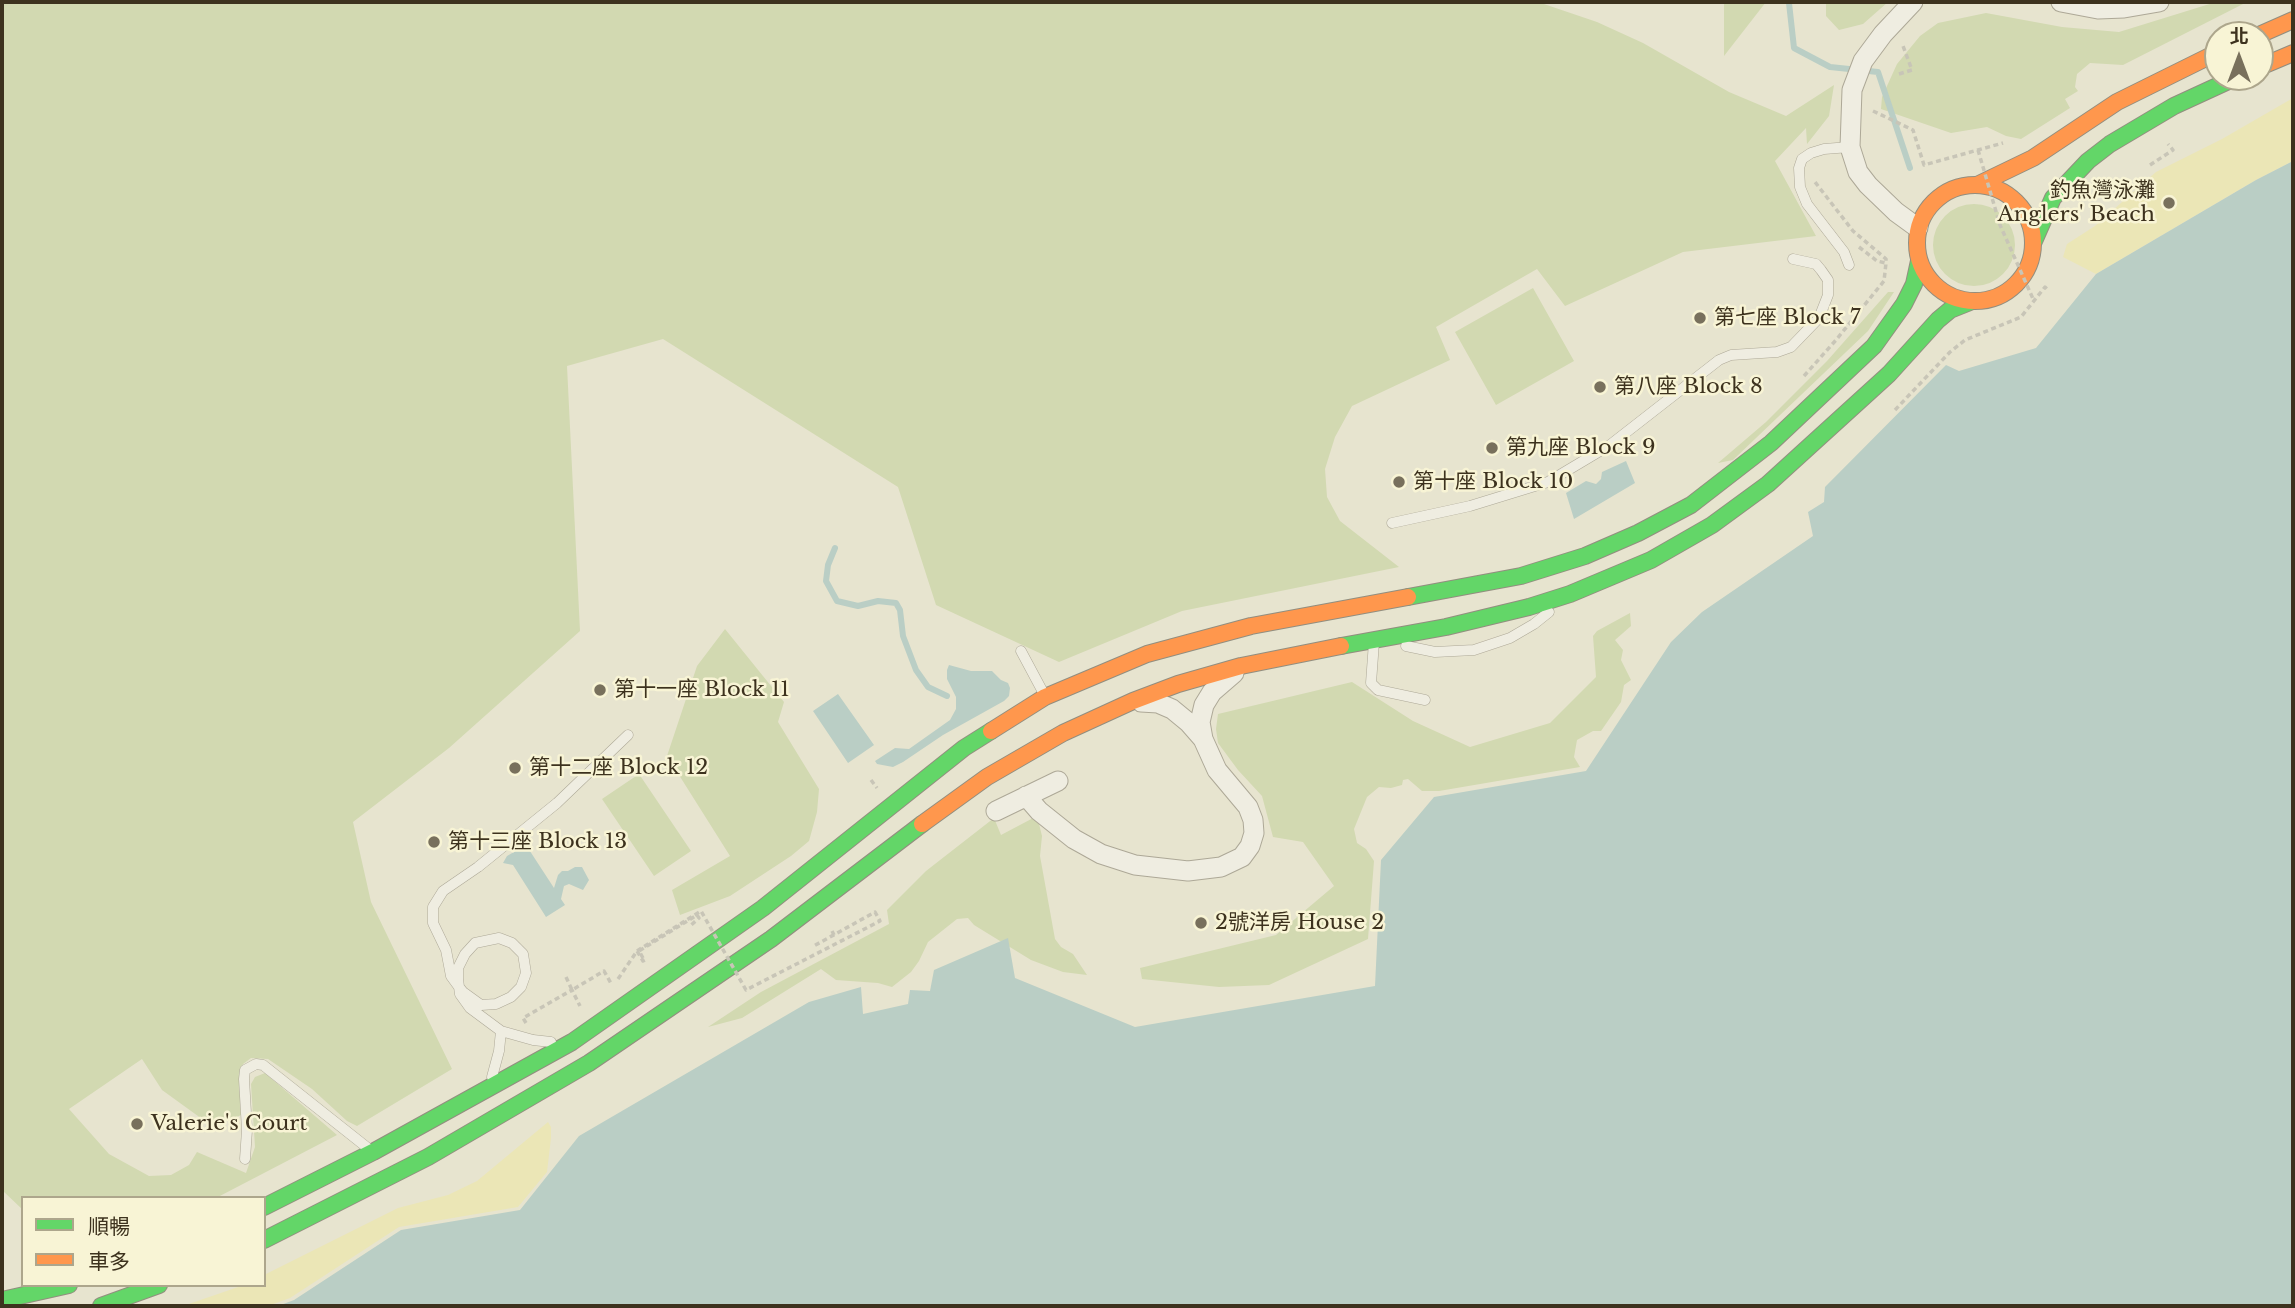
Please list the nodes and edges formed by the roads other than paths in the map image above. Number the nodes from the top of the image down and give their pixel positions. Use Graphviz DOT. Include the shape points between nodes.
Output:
graph roads {
  1 [pos="1912,2"];
  2 [pos="2061,2"];
  3 [pos="2159,2"];
  4 [pos="2293,20"];
  5 [pos="2274,28"];
  6 [pos="2293,53"];
  7 [pos="2204,58"];
  8 [pos="2274,61"];
  9 [pos="2207,91"];
  10 [pos="1850,147"];
  11 [pos="1977,185"];
  12 [pos="1918,228"];
  13 [pos="2034,241"];
  14 [pos="1793,259"];
  15 [pos="1919,261"];
  16 [pos="1849,265"];
  17 [pos="1970,302"];
  18 [pos="1392,523"];
  19 [pos="1570,594"];
  20 [pos="1374,639"];
  21 [pos="1021,651"];
  22 [pos="1241,666"];
  23 [pos="1045,697"];
  24 [pos="1425,700"];
  25 [pos="1133,701"];
  26 [pos="628,735"];
  27 [pos="1203,739"];
  28 [pos="1058,781"];
  29 [pos="1026,796"];
  30 [pos="996,811"];
  31 [pos="459,987"];
  32 [pos="501,1031"];
  33 [pos="572,1042"];
  34 [pos="489,1087"];
  35 [pos="373,1152"];
  36 [pos="245,1159"];
  37 [pos="266,1207"];
  38 [pos="266,1239"];
  39 [pos="60,1287"];
  40 [pos="154,1287"];
  41 [pos="2,1300"];
  42 [pos="102,1306"];
  1 -- 10 [label="street" via="1868,54 1852,90"];
  2 -- 3 [label="street" via="2098,9"];
  4 -- 5 [label="main road"];
  6 -- 8 [label="main road"];
  7 -- 11 [label="main road" via="2117,102 2033,158"];
  9 -- 13 [label="main road" via="2174,106 2088,161 2053,198"];
  10 -- 12 [label="street" via="1868,185"];
  10 -- 16 [label="lane" via="1811,153 1802,159 1799,169 1807,204"];
  11 -- 12 [label="main road" via="1947,192 1929,207"];
  11 -- 13 [label="main road" via="2014,200 2028,218"];
  12 -- 15 [label="main road"];
  13 -- 17 [label="main road" via="2033,256 2020,282 1989,300"];
  14 -- 18 [label="lane" via="1816,264 1828,280 1828,295 1819,317 1791,347 1719,359 1610,445 1548,482"];
  15 -- 17 [label="main road" via="1938,289"];
  15 -- 23 [label="main road" via="1904,304 1874,346 1771,443 1691,505 1638,533 1521,576 1251,626 1160,651"];
  17 -- 19 [label="main road" via="1938,320 1843,417 1733,510 1651,560"];
  19 -- 20 [label="main road" via="1446,627"];
  19 -- 20 [label="lane" via="1534,624 1474,650 1435,652"];
  20 -- 22 [label="main road"];
  20 -- 24 [label="lane" via="1371,683 1378,690"];
  21 -- 23 [label="lane"];
  22 -- 25 [label="main road"];
  22 -- 27 [label="street" via="1204,705"];
  23 -- 33 [label="main road" via="964,748 763,908"];
  25 -- 27 [label="street" via="1172,709"];
  25 -- 38 [label="main road" via="1063,733 987,777 771,939 589,1063 438,1151"];
  26 -- 31 [label="lane" via="556,803 443,891 433,907 433,923"];
  27 -- 29 [label="street" via="1217,770 1254,820 1250,846 1242,858 1230,864 1170,870 1117,859 1074,839"];
  28 -- 29 [label="street"];
  29 -- 30 [label="street"];
  31 -- 31 [label="lane" via="481,1005 511,997 526,973 523,954 499,938 475,943 458,968"];
  31 -- 32 [label="lane" via="470,1008"];
  32 -- 33 [label="lane" via="533,1040"];
  32 -- 34 [label="lane"];
  33 -- 34 [label="main road"];
  34 -- 35 [label="main road"];
  35 -- 36 [label="lane" via="256,1064 246,1070 244,1079"];
  35 -- 37 [label="main road"];
  39 -- 41 [label="main road"];
  40 -- 42 [label="main road"];
}
